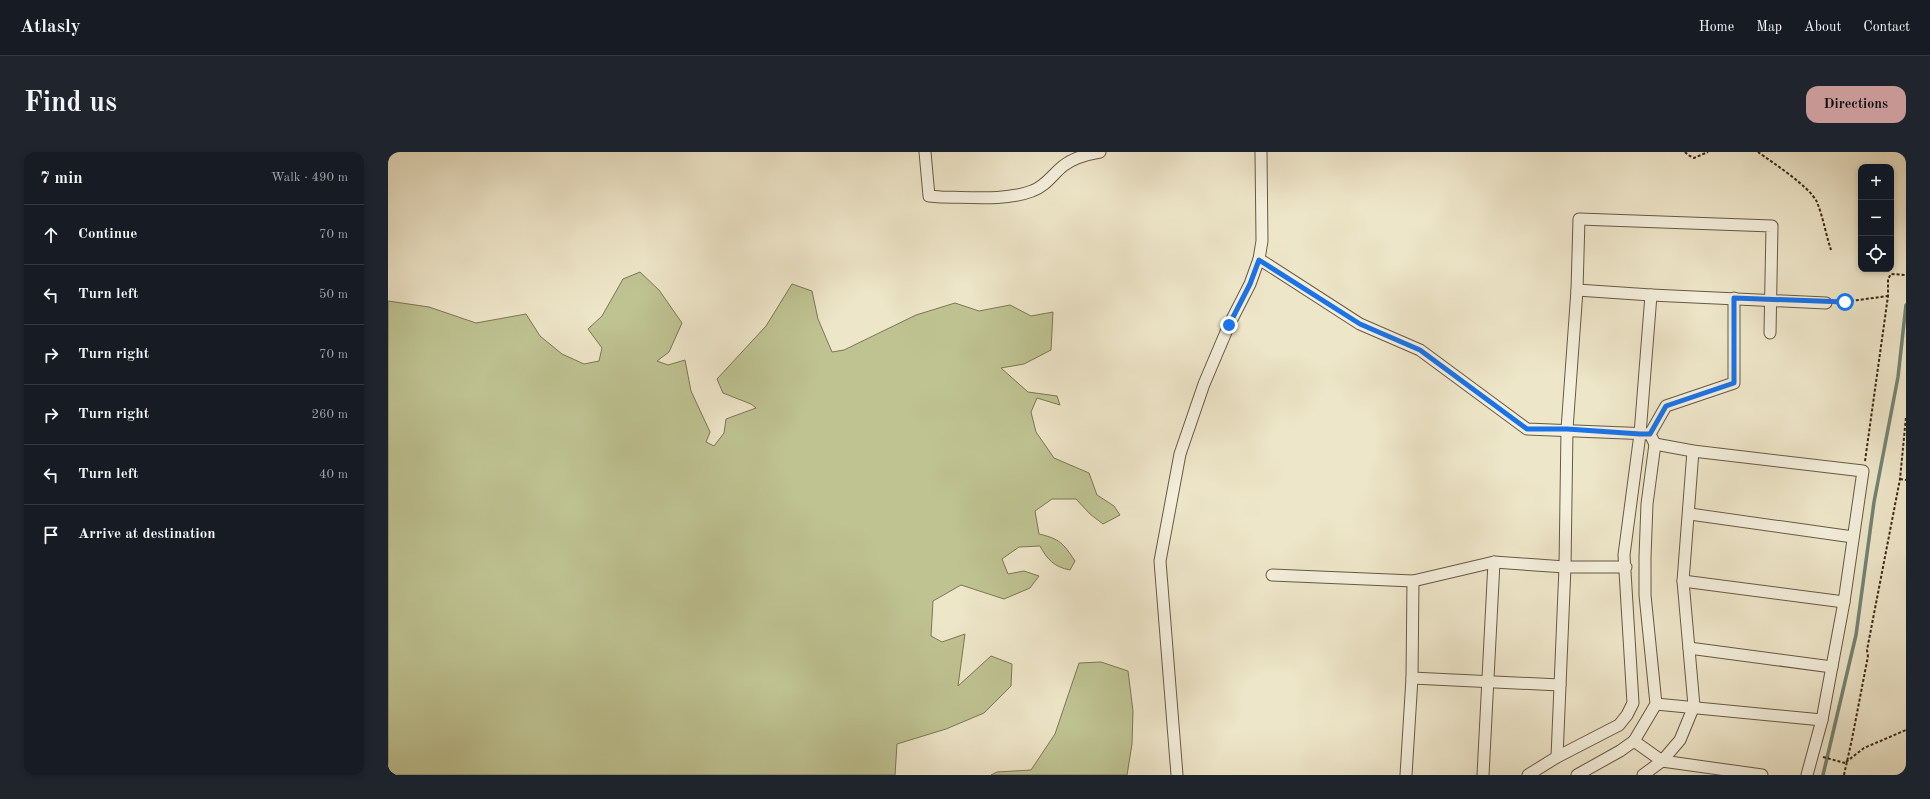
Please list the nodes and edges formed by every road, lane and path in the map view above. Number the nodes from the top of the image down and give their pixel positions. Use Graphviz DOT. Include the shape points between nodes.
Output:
graph roads {
  1 [pos="925,152"];
  2 [pos="1100,152"];
  3 [pos="1260,152"];
  4 [pos="1685,152"];
  5 [pos="1708,152"];
  6 [pos="1758,152"];
  7 [pos="1831,250"];
  8 [pos="1259,260"];
  9 [pos="1906,275"];
  10 [pos="1577,290"];
  11 [pos="1652,295"];
  12 [pos="1888,296"];
  13 [pos="1734,298"];
  14 [pos="1770,300"];
  15 [pos="1826,303"];
  16 [pos="1770,333"];
  17 [pos="1906,417"];
  18 [pos="1567,429"];
  19 [pos="1645,434"];
  20 [pos="1655,444"];
  21 [pos="1694,451"];
  22 [pos="1863,471"];
  23 [pos="1900,479"];
  24 [pos="1906,480"];
  25 [pos="1690,514"];
  26 [pos="1853,537"];
  27 [pos="1494,562"];
  28 [pos="1565,567"];
  29 [pos="1626,567"];
  30 [pos="1272,575"];
  31 [pos="1413,581"];
  32 [pos="1683,581"];
  33 [pos="1844,602"];
  34 [pos="1689,648"];
  35 [pos="1832,667"];
  36 [pos="1412,678"];
  37 [pos="1488,681"];
  38 [pos="1560,685"];
  39 [pos="1656,704"];
  40 [pos="1694,706"];
  41 [pos="1822,720"];
  42 [pos="1906,730"];
  43 [pos="1634,741"];
  44 [pos="1814,754"];
  45 [pos="1557,757"];
  46 [pos="1662,761"];
  47 [pos="1846,763"];
  48 [pos="1177,775"];
  49 [pos="1406,775"];
  50 [pos="1483,775"];
  51 [pos="1528,775"];
  52 [pos="1577,775"];
  53 [pos="1643,775"];
  54 [pos="1762,775"];
  55 [pos="1807,775"];
  56 [pos="1844,775"];
  1 -- 2 [label="street" via="929,196 941,197 1014,196 1034,191 1063,166 1077,158"];
  3 -- 8 [label="street" via="1262,241"];
  4 -- 5 [label="path" via="1694,158"];
  6 -- 7 [label="path" via="1811,194 1816,202"];
  8 -- 18 [label="street" via="1360,324 1420,350 1527,429"];
  8 -- 48 [label="street" via="1204,384 1180,454 1160,561"];
  9 -- 12 [label="path" via="1891,274 1888,279"];
  10 -- 11 [label="street"];
  10 -- 14 [label="street" via="1579,219 1772,226"];
  10 -- 18 [label="street"];
  11 -- 13 [label="street"];
  11 -- 19 [label="street"];
  12 -- 15 [label="path"];
  12 -- 22 [label="path"];
  13 -- 14 [label="street"];
  13 -- 19 [label="street" via="1734,383 1666,406"];
  14 -- 15 [label="street"];
  14 -- 16 [label="street"];
  17 -- 23 [label="path"];
  18 -- 19 [label="street"];
  18 -- 28 [label="street"];
  19 -- 20 [label="street"];
  19 -- 29 [label="street" via="1625,547"];
  20 -- 21 [label="street"];
  20 -- 39 [label="street" via="1647,504 1645,595"];
  21 -- 22 [label="street"];
  21 -- 25 [label="street"];
  22 -- 26 [label="street"];
  23 -- 24 [label="path"];
  23 -- 47 [label="path"];
  25 -- 26 [label="street"];
  25 -- 32 [label="street"];
  26 -- 33 [label="street"];
  27 -- 28 [label="street"];
  27 -- 31 [label="street"];
  27 -- 37 [label="street"];
  28 -- 29 [label="street"];
  28 -- 38 [label="street"];
  29 -- 45 [label="street" via="1633,703 1619,725"];
  30 -- 31 [label="street"];
  31 -- 36 [label="street"];
  32 -- 33 [label="street"];
  32 -- 34 [label="street"];
  33 -- 35 [label="street"];
  34 -- 35 [label="street"];
  34 -- 40 [label="street"];
  35 -- 41 [label="street"];
  36 -- 37 [label="street"];
  36 -- 49 [label="street"];
  37 -- 38 [label="street"];
  37 -- 50 [label="street"];
  38 -- 45 [label="street"];
  39 -- 40 [label="street"];
  39 -- 43 [label="street"];
  40 -- 41 [label="street"];
  40 -- 46 [label="street" via="1680,740"];
  41 -- 44 [label="street"];
  42 -- 47 [label="path" via="1864,748"];
  43 -- 46 [label="street"];
  43 -- 52 [label="street"];
  44 -- 47 [label="path"];
  44 -- 55 [label="street"];
  45 -- 51 [label="street"];
  46 -- 53 [label="street"];
  46 -- 54 [label="street"];
  47 -- 56 [label="path"];
}
